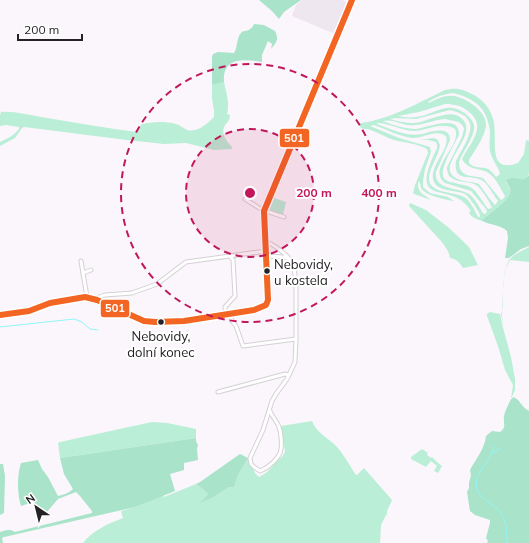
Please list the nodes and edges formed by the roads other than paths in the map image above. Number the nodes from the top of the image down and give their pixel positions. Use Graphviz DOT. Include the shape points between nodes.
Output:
graph roads {
  1 [pos="352,0"];
  2 [pos="245,199"];
  3 [pos="264,211"];
  4 [pos="284,217"];
  5 [pos="265,241"];
  6 [pos="266,250"];
  7 [pos="230,256"];
  8 [pos="266,256"];
  9 [pos="289,258"];
  10 [pos="81,261"];
  11 [pos="90,270"];
  12 [pos="83,273"];
  13 [pos="87,297"];
  14 [pos="97,300"];
  15 [pos="230,314"];
  16 [pos="0,315"];
  17 [pos="225,315"];
  18 [pos="296,339"];
  19 [pos="289,375"];
  20 [pos="218,392"];
  21 [pos="270,411"];
  1 -- 3 [label="street"];
  2 -- 3 [label="street"];
  3 -- 4 [label="street"];
  3 -- 5 [label="street"];
  5 -- 6 [label="street"];
  5 -- 9 [label="street"];
  6 -- 7 [label="street"];
  6 -- 8 [label="street"];
  7 -- 14 [label="street" via="186,262 157,284 132,293 105,295"];
  7 -- 17 [label="street" via="233,260 235,296 225,307"];
  8 -- 9 [label="street"];
  8 -- 15 [label="street" via="266,306"];
  9 -- 18 [label="street" via="293,262 296,282"];
  10 -- 12 [label="street"];
  11 -- 12 [label="street"];
  12 -- 13 [label="street"];
  13 -- 14 [label="street"];
  13 -- 16 [label="street"];
  14 -- 17 [label="street" via="144,321 184,322"];
  15 -- 17 [label="street"];
  15 -- 18 [label="street" via="243,346"];
  18 -- 19 [label="street" via="295,362"];
  19 -- 20 [label="street"];
  19 -- 21 [label="street" via="274,397"];
  21 -- 21 [label="street" via="280,429 281,448 274,461 260,471 251,464 250,458"];
}
